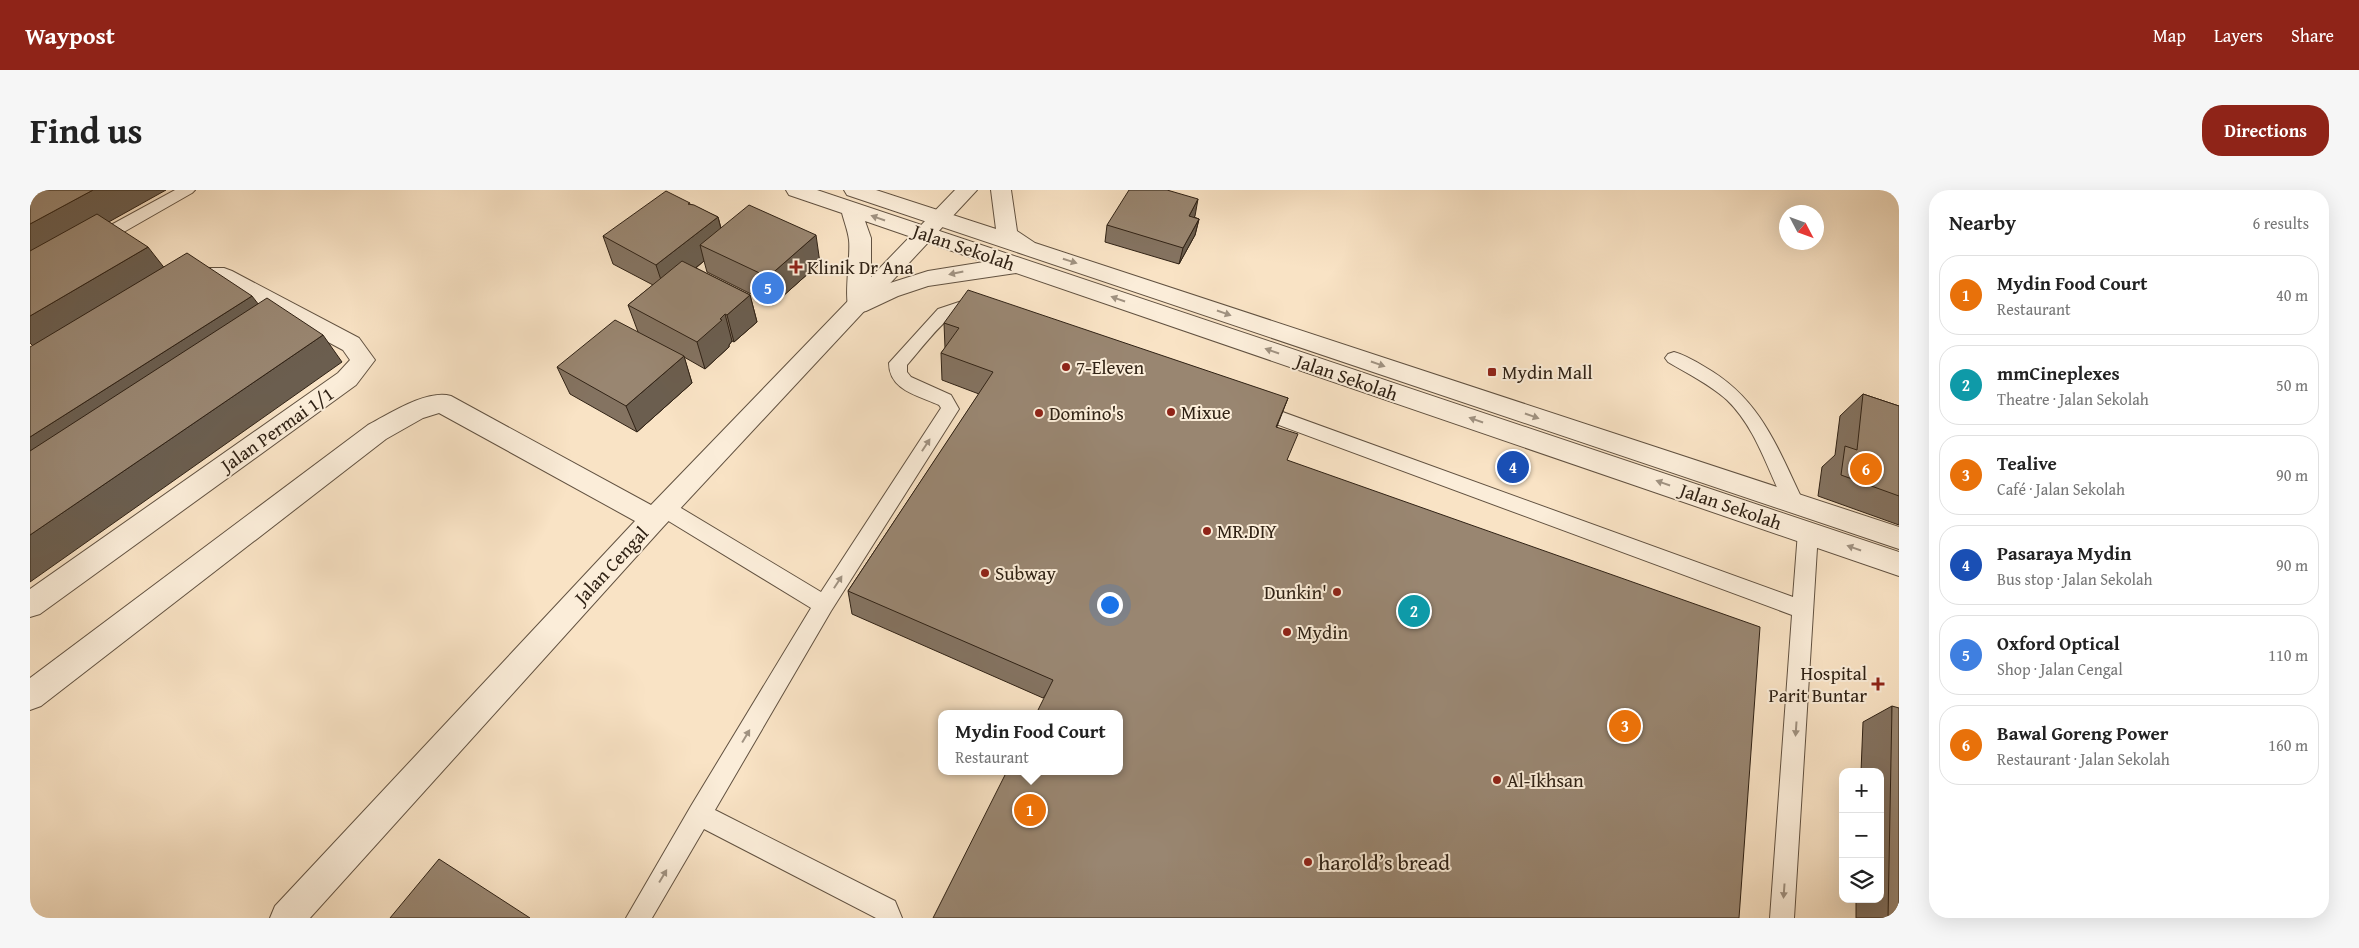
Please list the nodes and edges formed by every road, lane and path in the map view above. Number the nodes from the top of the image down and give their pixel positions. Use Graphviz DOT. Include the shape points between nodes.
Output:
graph roads {
  1 [pos="187,190"];
  2 [pos="796,190"];
  3 [pos="967,190"];
  4 [pos="1001,190"];
  5 [pos="852,199"];
  6 [pos="933,226"];
  7 [pos="82,248"];
  8 [pos="1026,257"];
  9 [pos="163,292"];
  10 [pos="858,305"];
  11 [pos="1002,316"];
  12 [pos="1674,358"];
  13 [pos="1235,402"];
  14 [pos="1794,504"];
  15 [pos="659,514"];
  16 [pos="1808,532"];
  17 [pos="1899,538"];
  18 [pos="1899,564"];
  19 [pos="30,605"];
  20 [pos="824,605"];
  21 [pos="1804,610"];
  22 [pos="30,696"];
  23 [pos="699,814"];
  24 [pos="287,918"];
  25 [pos="638,918"];
  26 [pos="890,918"];
  27 [pos="1782,918"];
  1 -- 7 [label="lane"];
  2 -- 5 [label="street, Jalan Sekolah"];
  3 -- 6 [label="street, Jalan Cengal"];
  4 -- 8 [label="street" via="1007,234"];
  5 -- 6 [label="street, Jalan Sekolah"];
  5 -- 10 [label="street" via="862,268"];
  6 -- 8 [label="street, Jalan Sekolah"];
  6 -- 10 [label="street, Jalan Cengal"];
  8 -- 10 [label="street, one-way" via="901,286"];
  8 -- 14 [label="street, Jalan Sekolah, one-way"];
  16 -- 8 [label="street, Jalan Sekolah, one-way"];
  9 -- 19 [label="street, Jalan Permai 1/1" via="196,276 224,276 351,344 363,360 347,380"];
  10 -- 15 [label="street, Jalan Cengal"];
  20 -- 11 [label="lane, one-way" via="950,409 945,400 905,382 898,374 898,363 952,308 968,306"];
  12 -- 14 [label="lane" via="1705,375 1739,402 1761,432"];
  13 -- 21 [label="lane"];
  14 -- 17 [label="street, Jalan Sekolah"];
  15 -- 20 [label="lane"];
  15 -- 22 [label="street" via="442,403 415,411 377,432"];
  15 -- 24 [label="street, Jalan Cengal"];
  18 -- 16 [label="street, Jalan Sekolah, one-way"];
  16 -- 21 [label="lane"];
  23 -- 20 [label="lane, one-way"];
  21 -- 27 [label="lane, one-way"];
  25 -- 23 [label="lane, one-way"];
  23 -- 26 [label="lane" via="886,910"];
}
